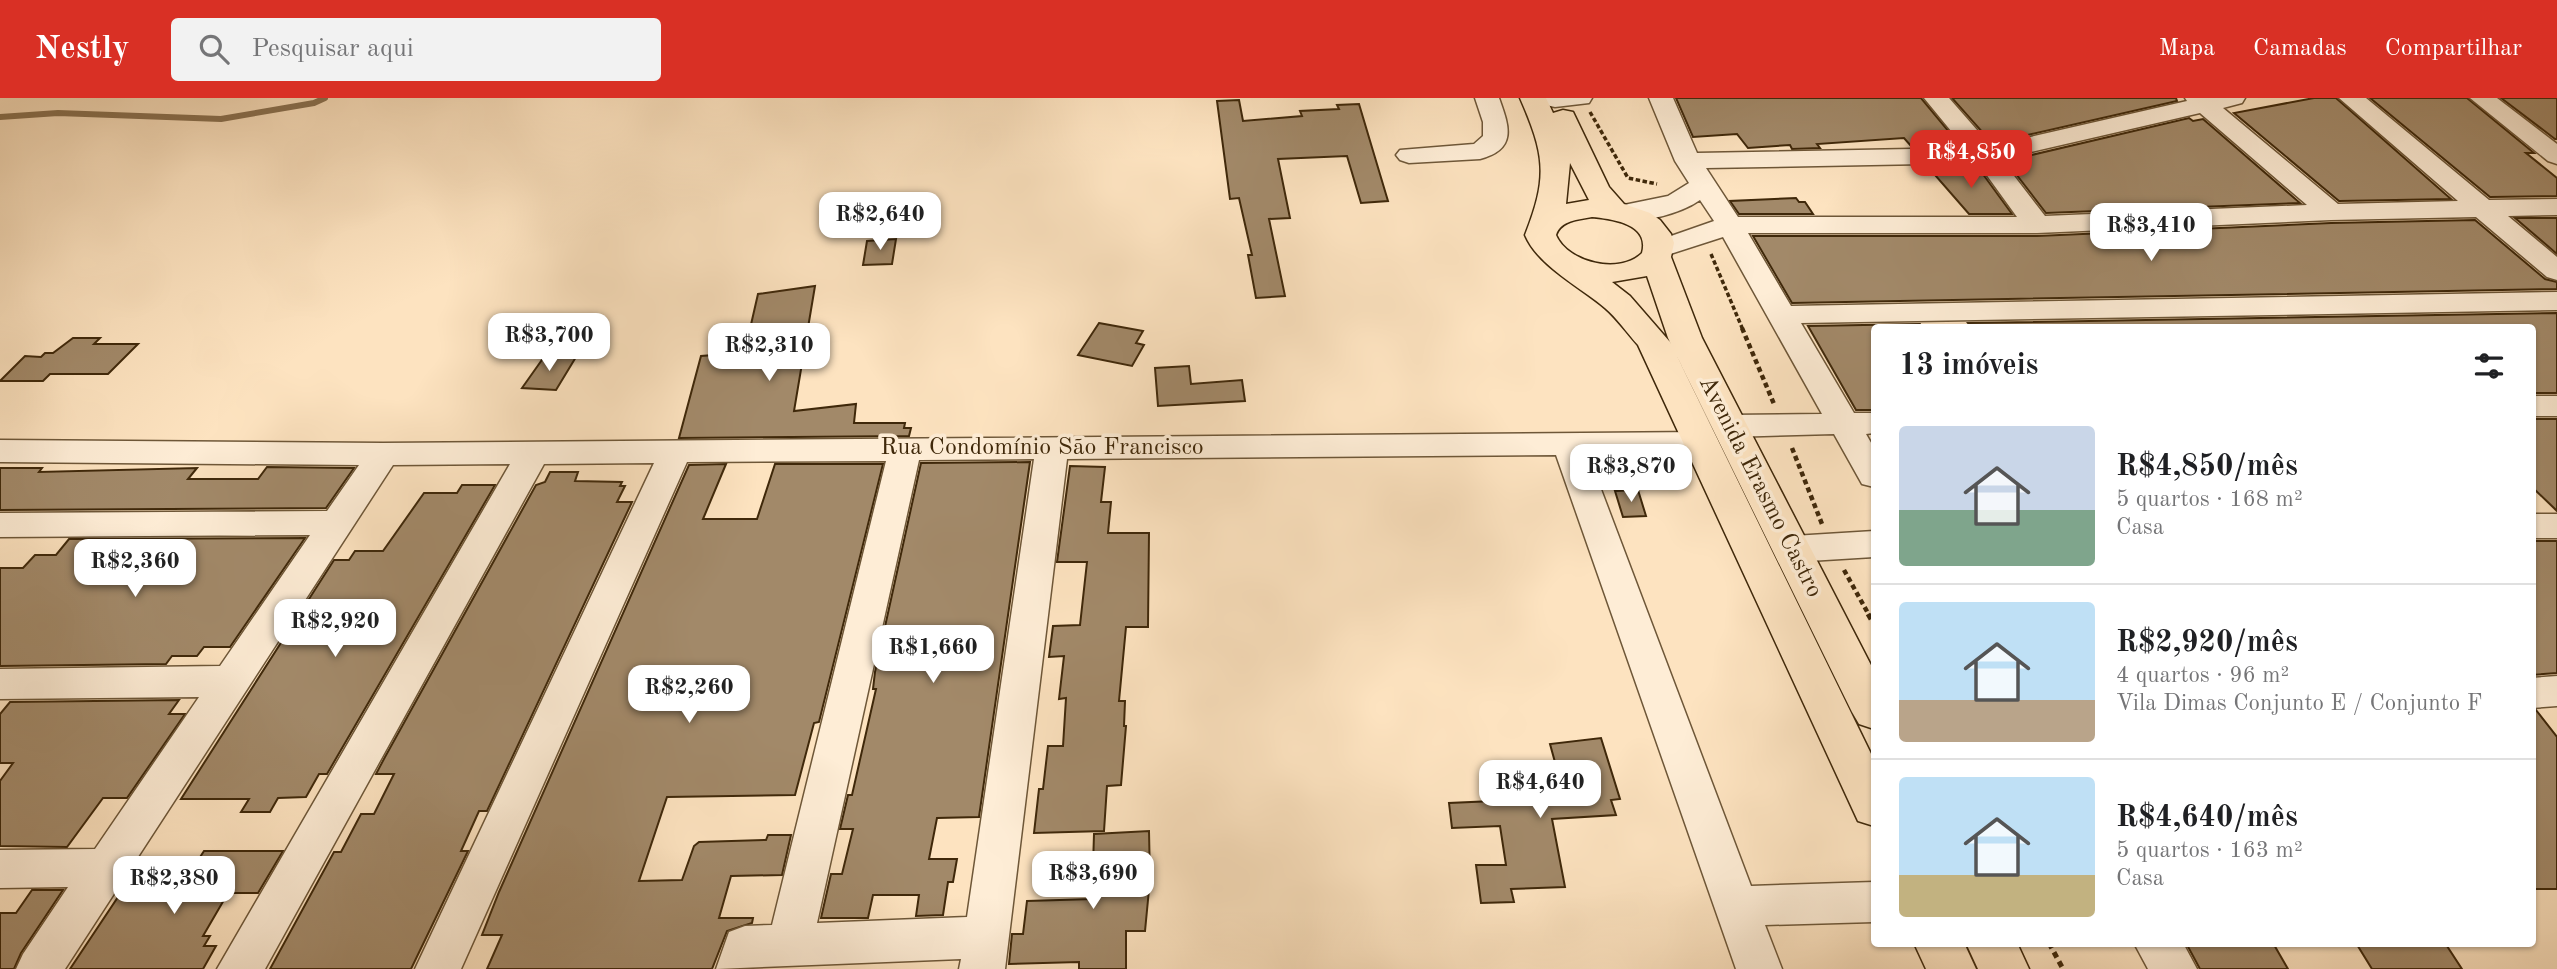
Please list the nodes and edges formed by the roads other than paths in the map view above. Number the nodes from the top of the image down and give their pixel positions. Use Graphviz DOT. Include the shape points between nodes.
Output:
graph roads {
  1 [pos="1488,98"];
  2 [pos="1661,98"];
  3 [pos="1936,98"];
  4 [pos="2233,98"];
  5 [pos="2351,98"];
  6 [pos="2482,98"];
  7 [pos="1562,101"];
  8 [pos="2200,101"];
  9 [pos="1409,155"];
  10 [pos="1986,155"];
  11 [pos="2557,156"];
  12 [pos="1688,161"];
  13 [pos="1703,184"];
  14 [pos="2557,207"];
  15 [pos="2482,208"];
  16 [pos="1619,212"];
  17 [pos="2331,212"];
  18 [pos="2037,225"];
  19 [pos="1543,226"];
  20 [pos="1716,230"];
  21 [pos="1658,254"];
  22 [pos="1572,267"];
  23 [pos="2557,271"];
  24 [pos="2557,301"];
  25 [pos="1781,315"];
  26 [pos="2536,406"];
  27 [pos="2557,406"];
  28 [pos="1859,423"];
  29 [pos="1715,435"];
  30 [pos="1568,444"];
  31 [pos="1052,449"];
  32 [pos="676,450"];
  33 [pos="905,450"];
  34 [pos="0,451"];
  35 [pos="533,453"];
  36 [pos="383,454"];
  37 [pos="1871,465"];
  38 [pos="337,523"];
  39 [pos="0,525"];
  40 [pos="2557,526"];
  41 [pos="2536,527"];
  42 [pos="1871,544"];
  43 [pos="1793,549"];
  44 [pos="231,681"];
  45 [pos="0,684"];
  46 [pos="2557,691"];
  47 [pos="2536,693"];
  48 [pos="1871,706"];
  49 [pos="1871,800"];
  50 [pos="106,868"];
  51 [pos="0,869"];
  52 [pos="1871,902"];
  53 [pos="1737,906"];
  54 [pos="790,945"];
  55 [pos="1941,947"];
  56 [pos="1994,947"];
  57 [pos="2160,947"];
  58 [pos="984,953"];
  59 [pos="742,958"];
  60 [pos="39,969"];
  61 [pos="240,969"];
  62 [pos="438,969"];
  63 [pos="1759,969"];
  64 [pos="1951,969"];
  65 [pos="2004,969"];
  66 [pos="2174,969"];
  1 -- 9 [label="street" via="1496,139 1480,151"];
  2 -- 12 [label="street"];
  3 -- 10 [label="street"];
  4 -- 8 [label="street"];
  5 -- 15 [label="street"];
  6 -- 11 [label="street"];
  7 -- 16 [label="main road" via="1596,189"];
  7 -- 19 [label="main road" via="1551,137 1558,166 1555,198"];
  8 -- 10 [label="street"];
  8 -- 17 [label="street"];
  10 -- 12 [label="street"];
  10 -- 18 [label="street"];
  12 -- 13 [label="street"];
  13 -- 16 [label="street" via="1676,203"];
  13 -- 20 [label="street"];
  14 -- 15 [label="street"];
  15 -- 17 [label="street"];
  15 -- 23 [label="street"];
  16 -- 19 [label="main road" via="1571,210"];
  16 -- 21 [label="main road, Avenida Erasmo Castro" via="1652,229 1659,239"];
  17 -- 18 [label="street"];
  18 -- 20 [label="street"];
  19 -- 22 [label="main road, Avenida Erasmo Castro" via="1544,248"];
  20 -- 21 [label="street"];
  20 -- 25 [label="street"];
  21 -- 22 [label="main road" via="1646,267 1612,274"];
  21 -- 29 [label="main road, Avenida Erasmo Castro"];
  22 -- 29 [label="main road, Avenida Erasmo Castro" via="1619,303 1653,342"];
  24 -- 25 [label="street"];
  25 -- 28 [label="street"];
  26 -- 27 [label="street"];
  28 -- 29 [label="street, Rua Condomínio São Francisco" via="1782,424"];
  28 -- 37 [label="street"];
  29 -- 30 [label="street, Rua Condomínio São Francisco"];
  29 -- 43 [label="main road, Avenida Erasmo Castro"];
  29 -- 49 [label="main road, Avenida Erasmo Castro"];
  30 -- 31 [label="street, Rua Condomínio São Francisco"];
  30 -- 53 [label="street"];
  31 -- 33 [label="street, Rua Condomínio São Francisco"];
  31 -- 58 [label="street"];
  32 -- 33 [label="street, Rua Condomínio São Francisco"];
  32 -- 35 [label="street, Rua Condomínio São Francisco"];
  32 -- 62 [label="street"];
  33 -- 54 [label="street"];
  34 -- 36 [label="street, Rua Condomínio São Francisco"];
  35 -- 36 [label="street, Rua Condomínio São Francisco"];
  35 -- 61 [label="street"];
  36 -- 38 [label="street"];
  38 -- 39 [label="street"];
  38 -- 44 [label="street"];
  40 -- 41 [label="street"];
  42 -- 43 [label="street"];
  43 -- 48 [label="main road, Avenida Erasmo Castro"];
  44 -- 45 [label="street"];
  44 -- 50 [label="street"];
  46 -- 47 [label="street"];
  50 -- 51 [label="street"];
  50 -- 60 [label="street"];
  52 -- 53 [label="street"];
  53 -- 63 [label="street"];
  54 -- 58 [label="street"];
  54 -- 59 [label="street"];
  55 -- 64 [label="main road"];
  56 -- 65 [label="main road"];
  57 -- 66 [label="street"];
}
